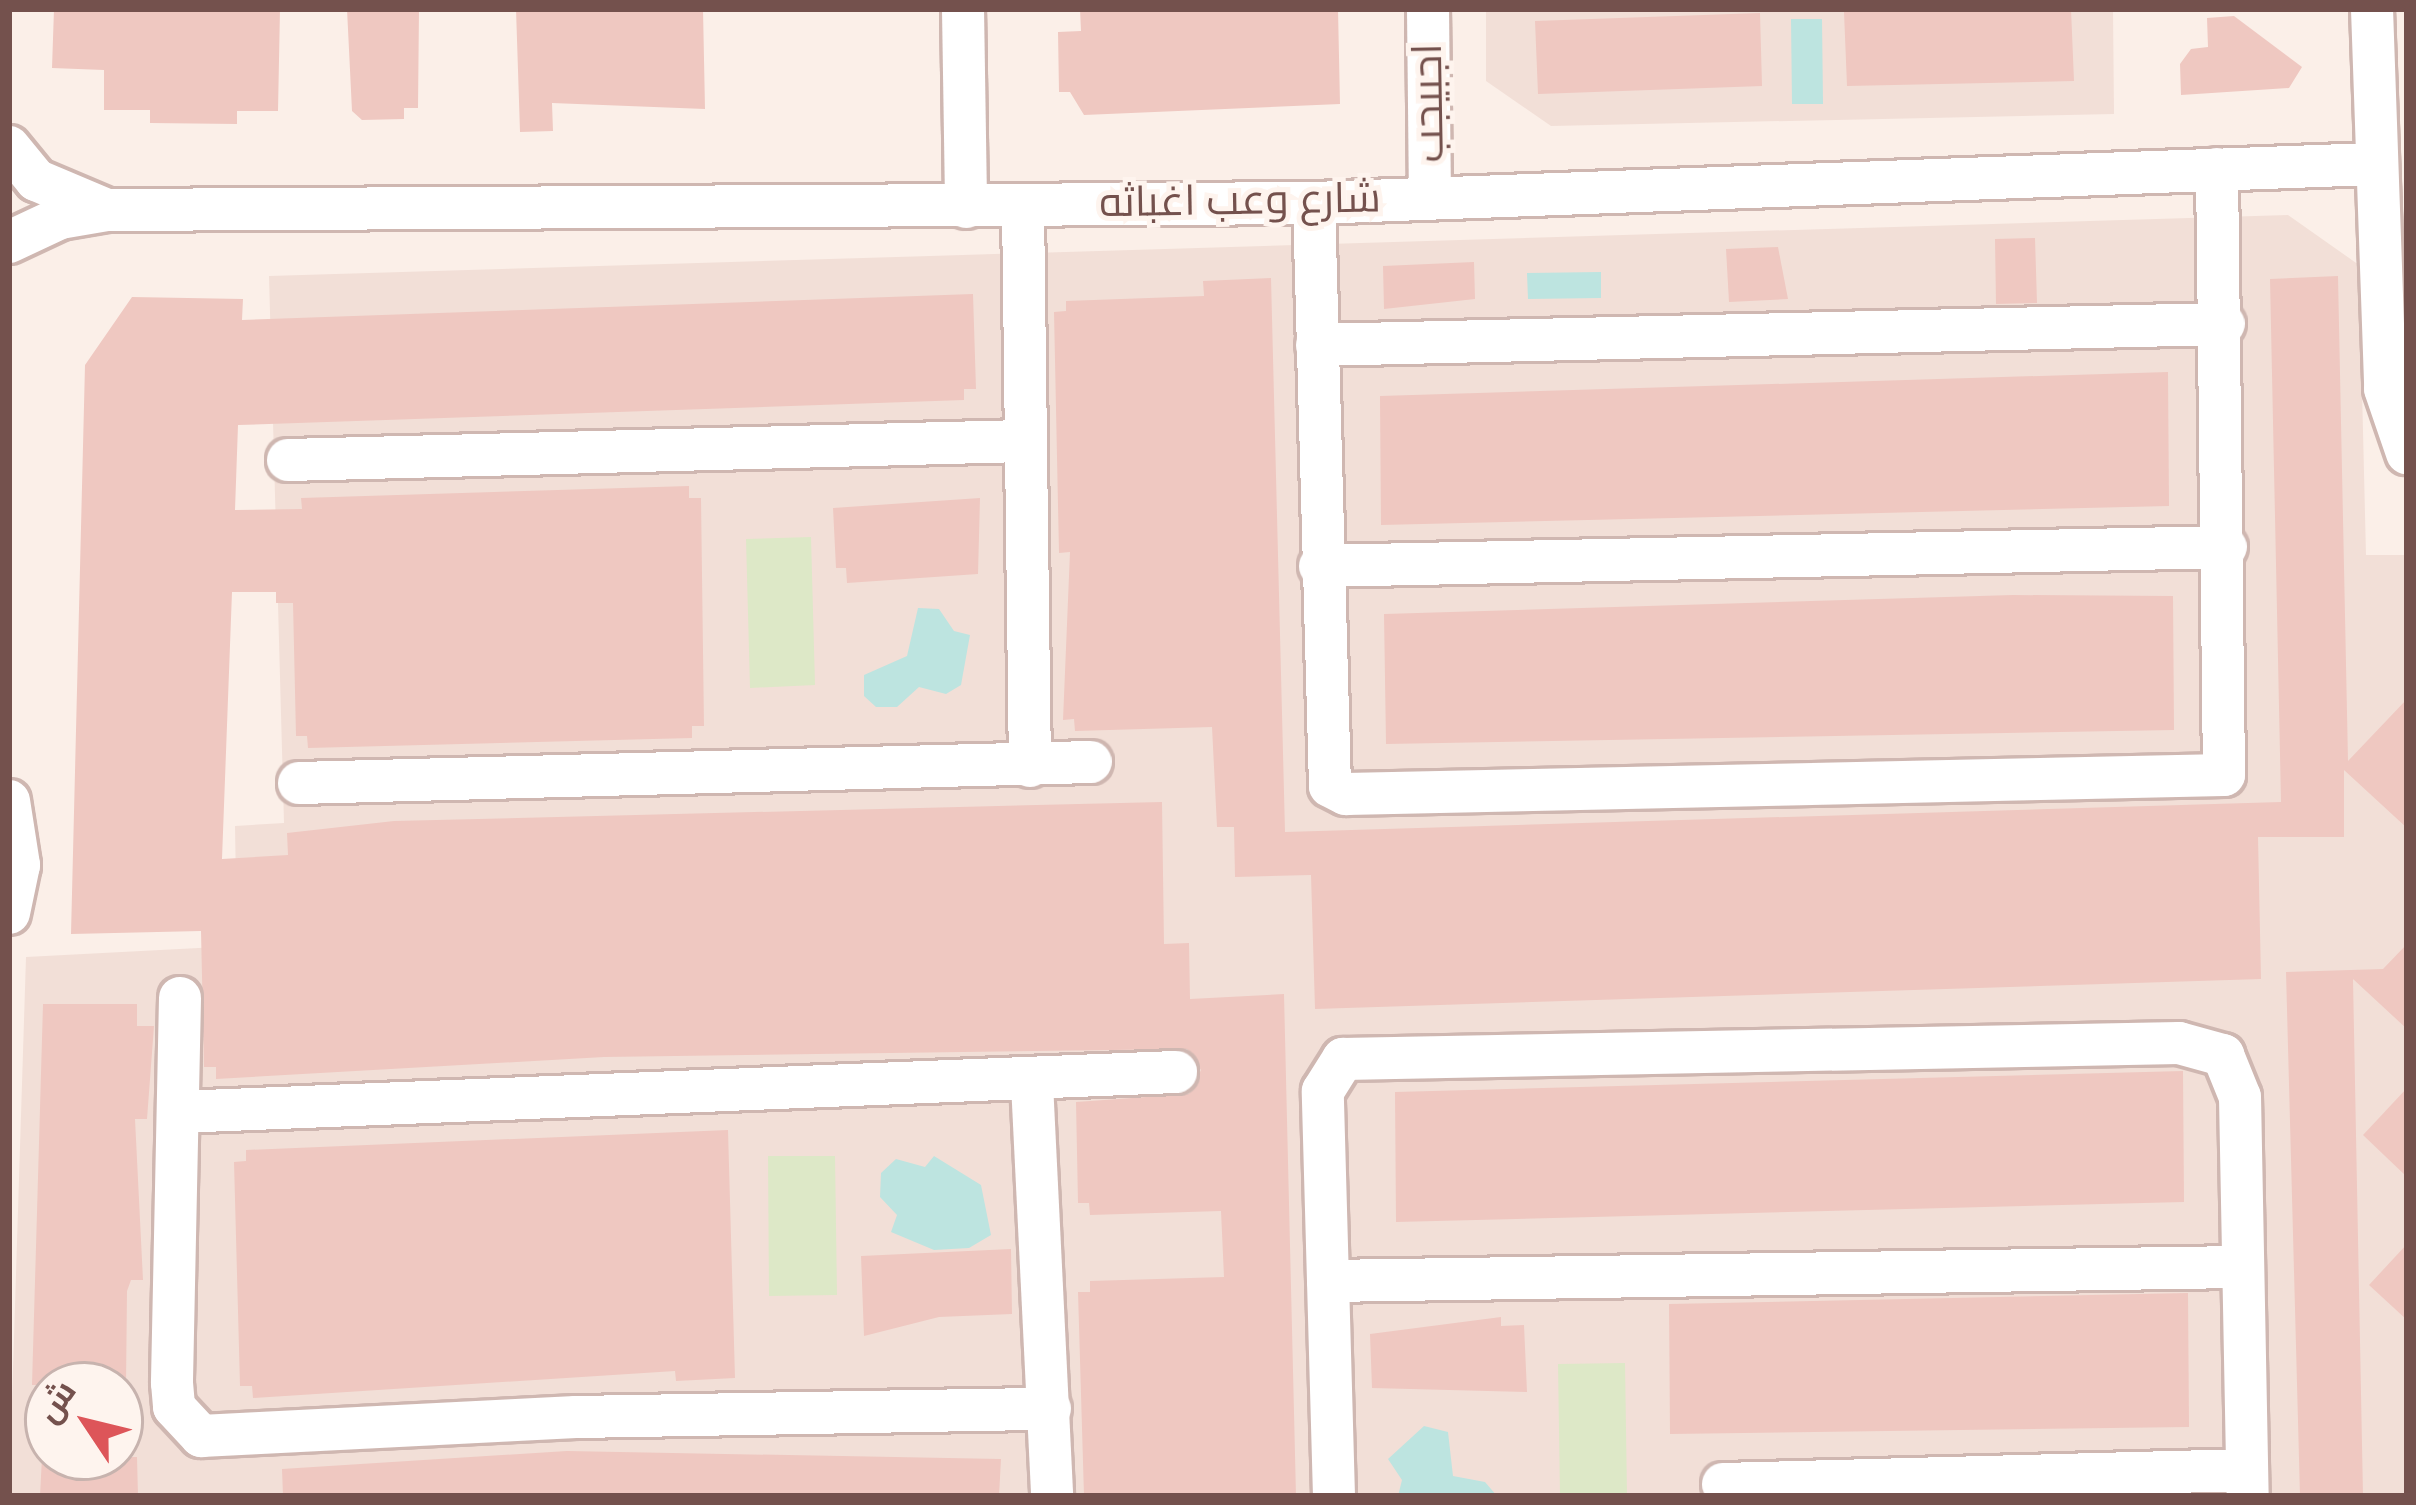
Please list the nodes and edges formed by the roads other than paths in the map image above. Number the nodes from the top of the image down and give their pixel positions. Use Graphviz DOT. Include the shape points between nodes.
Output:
graph roads {
  1 [pos="963,9"];
  2 [pos="1428,9"];
  3 [pos="2372,9"];
  4 [pos="9,147"];
  5 [pos="2371,164"];
  6 [pos="2217,170"];
  7 [pos="1430,197"];
  8 [pos="1314,202"];
  9 [pos="1023,206"];
  10 [pos="966,207"];
  11 [pos="108,210"];
  12 [pos="9,242"];
  13 [pos="2224,324"];
  14 [pos="1317,345"];
  15 [pos="1023,441"];
  16 [pos="2407,453"];
  17 [pos="288,460"];
  18 [pos="2226,547"];
  19 [pos="1320,566"];
  20 [pos="1090,762"];
  21 [pos="1030,766"];
  22 [pos="299,783"];
  23 [pos="9,801"];
  24 [pos="9,913"];
  25 [pos="180,998"];
  26 [pos="1176,1072"];
  27 [pos="1032,1083"];
  28 [pos="179,1112"];
  29 [pos="2243,1267"];
  30 [pos="1328,1281"];
  31 [pos="1050,1409"];
  32 [pos="2247,1483"];
  33 [pos="1723,1484"];
  34 [pos="1052,1496"];
  35 [pos="1334,1496"];
  1 -- 10 [label="street"];
  2 -- 7 [label="street, اجبيجب"];
  3 -- 5 [label="street"];
  4 -- 11 [label="street, شارع وعب اغباثه" via="36,180"];
  5 -- 6 [label="street, شارع وعب اغباثه"];
  5 -- 16 [label="street" via="2385,389"];
  6 -- 7 [label="street, شارع وعب اغباثه"];
  6 -- 13 [label="street"];
  7 -- 8 [label="street, شارع وعب اغباثه"];
  8 -- 9 [label="street, شارع وعب اغباثه"];
  8 -- 14 [label="street"];
  9 -- 10 [label="street, شارع وعب اغباثه"];
  9 -- 15 [label="street"];
  10 -- 11 [label="street, شارع وعب اغباثه"];
  11 -- 12 [label="street, شارع وعب اغباثه" via="59,218"];
  13 -- 14 [label="street"];
  13 -- 18 [label="street"];
  14 -- 19 [label="street"];
  15 -- 17 [label="street"];
  15 -- 21 [label="street"];
  18 -- 19 [label="street"];
  18 -- 19 [label="street" via="2224,775 1346,794 1323,772"];
  20 -- 21 [label="street"];
  21 -- 22 [label="street"];
  23 -- 24 [label="street" via="19,865"];
  25 -- 28 [label="street"];
  26 -- 27 [label="street"];
  27 -- 28 [label="street"];
  27 -- 31 [label="street"];
  28 -- 31 [label="street" via="173,1395 184,1425 201,1436 576,1417"];
  29 -- 30 [label="street"];
  29 -- 30 [label="street" via="2236,1075 2201,1045 2132,1044 1343,1059 1324,1081"];
  29 -- 32 [label="street"];
  30 -- 35 [label="street"];
  31 -- 34 [label="street"];
  32 -- 33 [label="street"];
}
